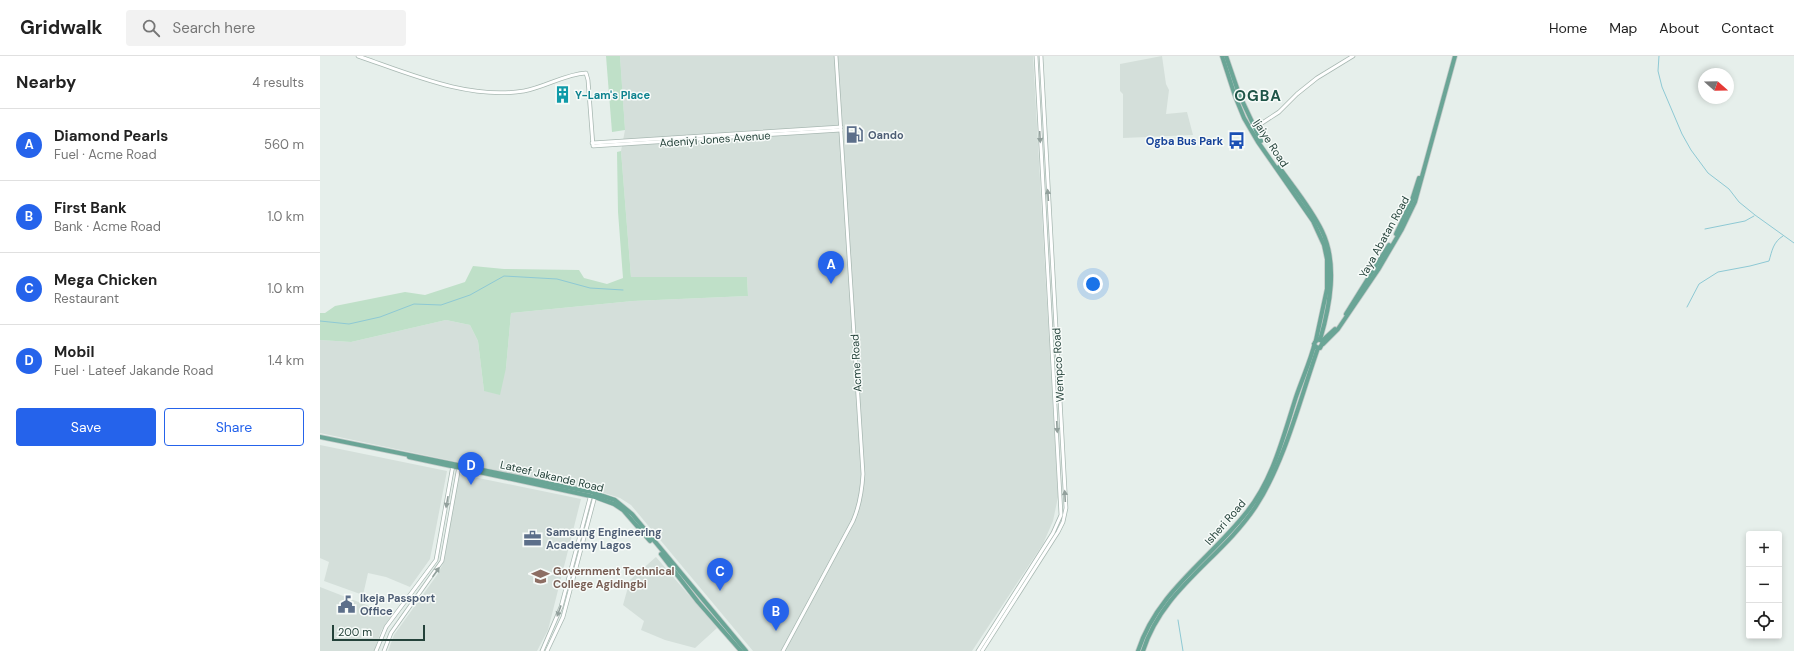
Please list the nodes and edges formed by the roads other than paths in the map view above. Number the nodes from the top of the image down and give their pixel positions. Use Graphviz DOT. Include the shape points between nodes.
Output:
graph roads {
  1 [pos="358,56"];
  2 [pos="836,56"];
  3 [pos="1036,56"];
  4 [pos="1041,56"];
  5 [pos="1222,56"];
  6 [pos="1226,56"];
  7 [pos="1353,56"];
  8 [pos="1454,56"];
  9 [pos="841,129"];
  10 [pos="1252,130"];
  11 [pos="1308,211"];
  12 [pos="1319,342"];
  13 [pos="320,436"];
  14 [pos="453,465"];
  15 [pos="459,466"];
  16 [pos="450,486"];
  17 [pos="456,487"];
  18 [pos="593,495"];
  19 [pos="1247,515"];
  20 [pos="577,544"];
  21 [pos="582,545"];
  22 [pos="1041,552"];
  23 [pos="1044,555"];
  24 [pos="376,651"];
  25 [pos="384,651"];
  26 [pos="542,651"];
  27 [pos="547,651"];
  28 [pos="741,651"];
  29 [pos="746,651"];
  30 [pos="783,651"];
  31 [pos="978,651"];
  32 [pos="982,651"];
  33 [pos="1138,651"];
  34 [pos="1143,651"];
  1 -- 9 [label="street, Adeniyi Jones Avenue" via="451,86 480,92 504,93 539,88 575,74 586,73 593,144"];
  2 -- 9 [label="street, Acme Road"];
  3 -- 22 [label="street, Wempco Road, one-way" via="1061,508 1059,521"];
  23 -- 4 [label="street, Wempco Road, one-way" via="1063,522 1066,508"];
  5 -- 10 [label="main road, Ijaiye Road" via="1235,96"];
  6 -- 10 [label="main road, Ijaiye Road"];
  7 -- 10 [label="street" via="1317,78 1279,112"];
  8 -- 12 [label="main road, Yaya Abatan Road" via="1412,200 1390,243 1344,316 1330,334"];
  9 -- 30 [label="street, Acme Road" via="862,490 859,508 853,521"];
  10 -- 11 [label="main road, Ijaiye Road"];
  11 -- 12 [label="main road, Isheri Road" via="1324,236 1331,262 1328,303"];
  12 -- 19 [label="main road, Isheri Road" via="1268,478"];
  12 -- 19 [label="main road, Isheri Road" via="1275,471"];
  13 -- 14 [label="main road, Lateef Jakande Road"];
  14 -- 15 [label="main road, Lateef Jakande Road"];
  14 -- 16 [label="street"];
  15 -- 17 [label="street"];
  15 -- 18 [label="main road, Lateef Jakande Road"];
  16 -- 17 [label="street"];
  16 -- 24 [label="street, one-way" via="436,560 386,627"];
  25 -- 17 [label="street, one-way" via="395,627 442,561"];
  18 -- 20 [label="street"];
  18 -- 21 [label="street"];
  18 -- 28 [label="main road, Lateef Jakande Road" via="623,510"];
  18 -- 29 [label="main road, Lateef Jakande Road" via="619,502 632,514"];
  19 -- 33 [label="main road, Isheri Road" via="1162,604"];
  19 -- 34 [label="main road, Isheri Road" via="1228,540 1174,595 1158,616"];
  20 -- 21 [label="street"];
  20 -- 26 [label="street, one-way" via="561,607"];
  21 -- 27 [label="street" via="563,617"];
  22 -- 23 [label="street"];
  22 -- 31 [label="street, Wempco Road"];
  23 -- 32 [label="street, Wempco Road"];
}
